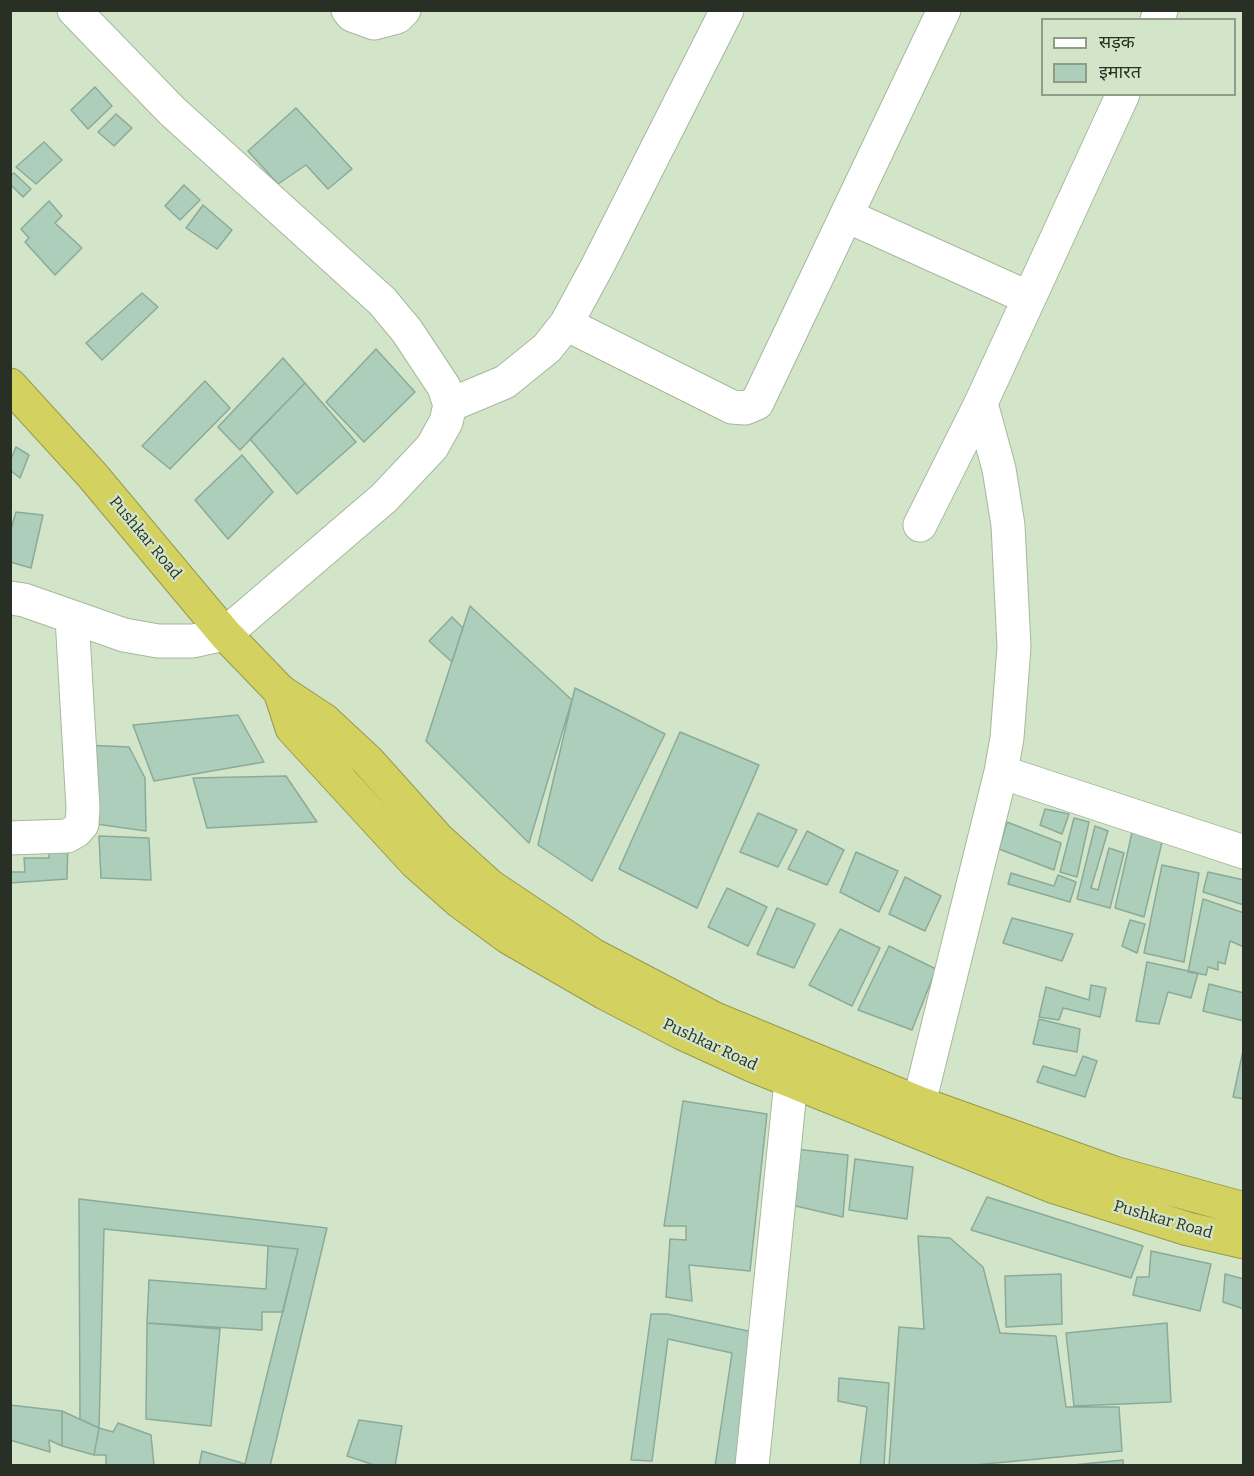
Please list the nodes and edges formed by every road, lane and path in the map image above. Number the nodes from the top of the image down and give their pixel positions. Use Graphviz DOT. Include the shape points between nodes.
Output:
graph roads {
  1 [pos="348,10"];
  2 [pos="404,10"];
  3 [pos="727,10"];
  4 [pos="944,10"];
  5 [pos="83,14"];
  6 [pos="1122,96"];
  7 [pos="847,216"];
  8 [pos="1029,298"];
  9 [pos="566,324"];
  10 [pos="10,385"];
  11 [pos="981,404"];
  12 [pos="450,405"];
  13 [pos="920,525"];
  14 [pos="10,598"];
  15 [pos="72,616"];
  16 [pos="225,634"];
  17 [pos="280,691"];
  18 [pos="1001,772"];
  19 [pos="10,838"];
  20 [pos="1241,847"];
  21 [pos="791,1081"];
  22 [pos="919,1103"];
  23 [pos="1244,1209"];
  24 [pos="1244,1242"];
  25 [pos="752,1466"];
  1 -- 2 [label="street" via="375,23 397,17"];
  3 -- 9 [label="street"];
  4 -- 7 [label="street"];
  5 -- 12 [label="street" via="172,111 382,301 426,359 444,387"];
  6 -- 8 [label="street"];
  7 -- 8 [label="street"];
  7 -- 9 [label="street" via="757,404 732,407"];
  8 -- 11 [label="street"];
  9 -- 12 [label="street" via="547,348 512,377"];
  10 -- 16 [label="highway, Pushkar Road" via="93,475"];
  11 -- 13 [label="street"];
  11 -- 18 [label="street" via="999,469 1008,525 1014,647"];
  12 -- 16 [label="street" via="446,422 432,447 384,498"];
  14 -- 15 [label="street"];
  15 -- 16 [label="street" via="124,635 158,641 193,641"];
  15 -- 19 [label="street" via="82,824 67,836"];
  16 -- 17 [label="highway, Pushkar Road"];
  17 -- 21 [label="highway, Pushkar Road" via="292,728 416,862 459,901 508,937 605,993 682,1033"];
  17 -- 22 [label="highway, Pushkar Road" via="332,726 438,839 490,886 593,955 715,1019"];
  18 -- 20 [label="street"];
  18 -- 22 [label="street"];
  21 -- 24 [label="highway, Pushkar Road" via="1052,1186 1188,1229"];
  21 -- 25 [label="street"];
  22 -- 23 [label="highway, Pushkar Road" via="1114,1173"];
}
